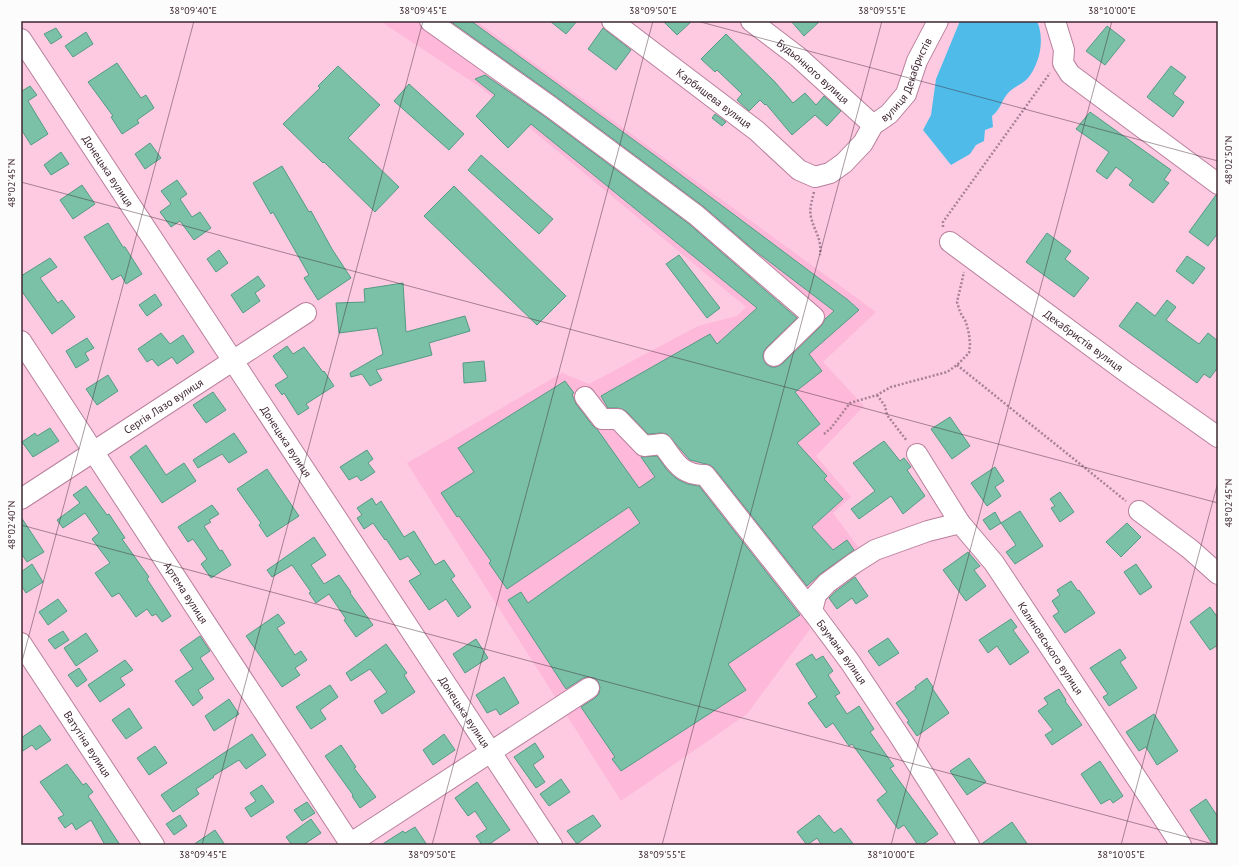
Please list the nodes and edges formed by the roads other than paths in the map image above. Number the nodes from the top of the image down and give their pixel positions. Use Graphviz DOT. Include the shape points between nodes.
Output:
graph roads {
  1 [pos="430,21"];
  2 [pos="612,21"];
  3 [pos="751,21"];
  4 [pos="938,21"];
  5 [pos="1055,21"];
  6 [pos="21,39"];
  7 [pos="873,125"];
  8 [pos="815,178"];
  9 [pos="1218,184"];
  10 [pos="950,242"];
  11 [pos="306,313"];
  12 [pos="21,341"];
  13 [pos="774,356"];
  14 [pos="233,362"];
  15 [pos="585,397"];
  16 [pos="1218,437"];
  17 [pos="94,452"];
  18 [pos="917,454"];
  19 [pos="21,499"];
  20 [pos="1139,511"];
  21 [pos="960,523"];
  22 [pos="1218,574"];
  23 [pos="812,611"];
  24 [pos="21,643"];
  25 [pos="589,688"];
  26 [pos="491,753"];
  27 [pos="350,844"];
  28 [pos="154,845"];
  29 [pos="552,845"];
  30 [pos="969,845"];
  31 [pos="1181,845"];
  1 -- 13 [label="street" via="696,215 814,317"];
  2 -- 8 [label="street, Карбишева вулиця" via="757,131 799,170"];
  3 -- 7 [label="street, Будьонного вулиця" via="797,56"];
  4 -- 7 [label="street, вулиця Декабристів" via="917,61 906,94 889,114"];
  5 -- 9 [label="street" via="1064,50 1063,63 1070,74"];
  6 -- 14 [label="street, Донецька вулиця"];
  7 -- 8 [label="street, вулиця Декабристів" via="863,143 844,163 830,173"];
  10 -- 16 [label="street, Декабристів вулиця"];
  11 -- 14 [label="street, Сергія Лазо вулиця"];
  12 -- 17 [label="street, Артема вулиця"];
  14 -- 17 [label="street, Сергія Лазо вулиця"];
  14 -- 26 [label="street, Донецька вулиця"];
  15 -- 23 [label="street" via="602,419 618,419 644,446 662,444 684,471 694,475 705,475"];
  17 -- 19 [label="street, Сергія Лазо вулиця"];
  17 -- 27 [label="street, Артема вулиця"];
  18 -- 21 [label="street, Калиновського вулиця"];
  20 -- 22 [label="street" via="1190,549"];
  21 -- 23 [label="street, Баумана вулиця" via="928,531 875,550 827,583 816,595"];
  21 -- 31 [label="street, Калиновського вулиця" via="994,563"];
  23 -- 30 [label="street, Баумана вулиця" via="850,662"];
  24 -- 28 [label="street, Ватутіна вулиця"];
  25 -- 26 [label="street"];
  26 -- 27 [label="street"];
  26 -- 29 [label="street, Донецька вулиця"];
}
